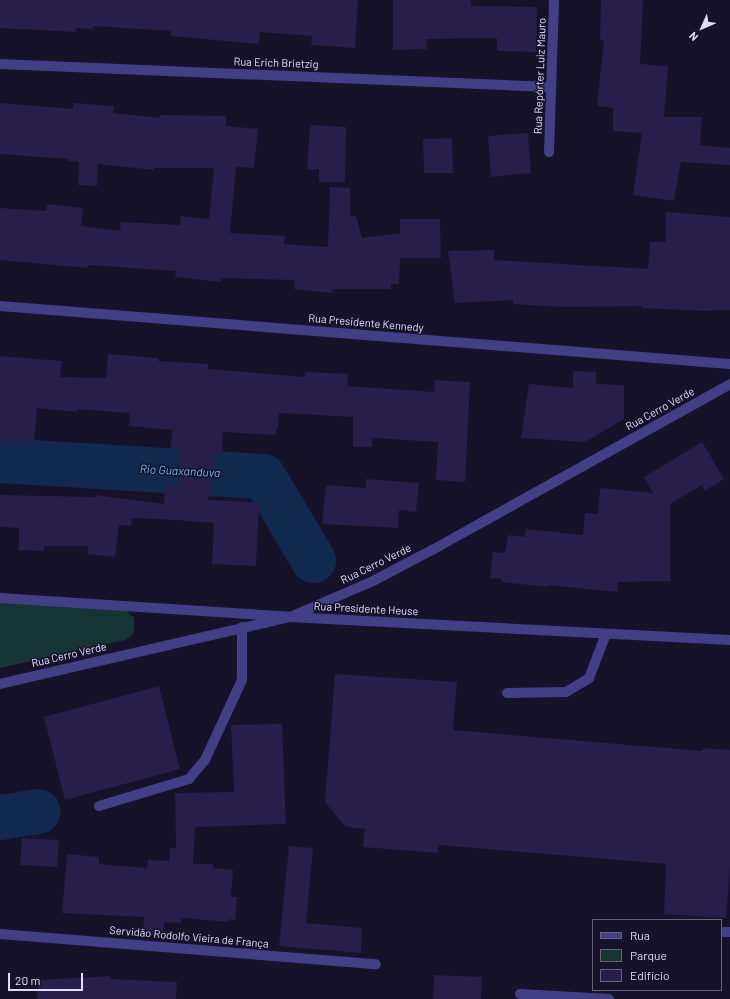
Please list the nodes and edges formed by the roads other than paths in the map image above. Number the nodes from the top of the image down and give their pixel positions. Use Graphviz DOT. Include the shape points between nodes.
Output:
graph roads {
  1 [pos="554,0"];
  2 [pos="0,64"];
  3 [pos="551,87"];
  4 [pos="549,152"];
  5 [pos="0,306"];
  6 [pos="730,364"];
  7 [pos="730,384"];
  8 [pos="0,598"];
  9 [pos="290,617"];
  10 [pos="242,628"];
  11 [pos="606,634"];
  12 [pos="730,640"];
  13 [pos="0,684"];
  14 [pos="507,693"];
  15 [pos="99,806"];
  16 [pos="0,934"];
  17 [pos="376,964"];
  18 [pos="520,994"];
  19 [pos="609,999"];
  1 -- 3 [label="street, Rua Repórter Luiz Mauro"];
  2 -- 3 [label="street, Rua Erich Brietzig"];
  3 -- 4 [label="street, Rua Repórter Luiz Mauro"];
  5 -- 6 [label="street, Rua Presidente Kennedy"];
  7 -- 9 [label="street, Rua Cerro Verde" via="434,550 373,581"];
  8 -- 9 [label="street, Rua Presidente Heuse"];
  9 -- 10 [label="street, Rua Cerro Verde"];
  9 -- 11 [label="street, Rua Presidente Heuse"];
  10 -- 13 [label="street, Rua Cerro Verde"];
  10 -- 15 [label="street" via="242,680 205,760 189,779"];
  11 -- 12 [label="street, Rua Presidente Heuse"];
  11 -- 14 [label="street" via="589,678 566,692"];
  16 -- 17 [label="street, Servidão Rodolfo Vieira de França"];
  18 -- 19 [label="street"];
}
